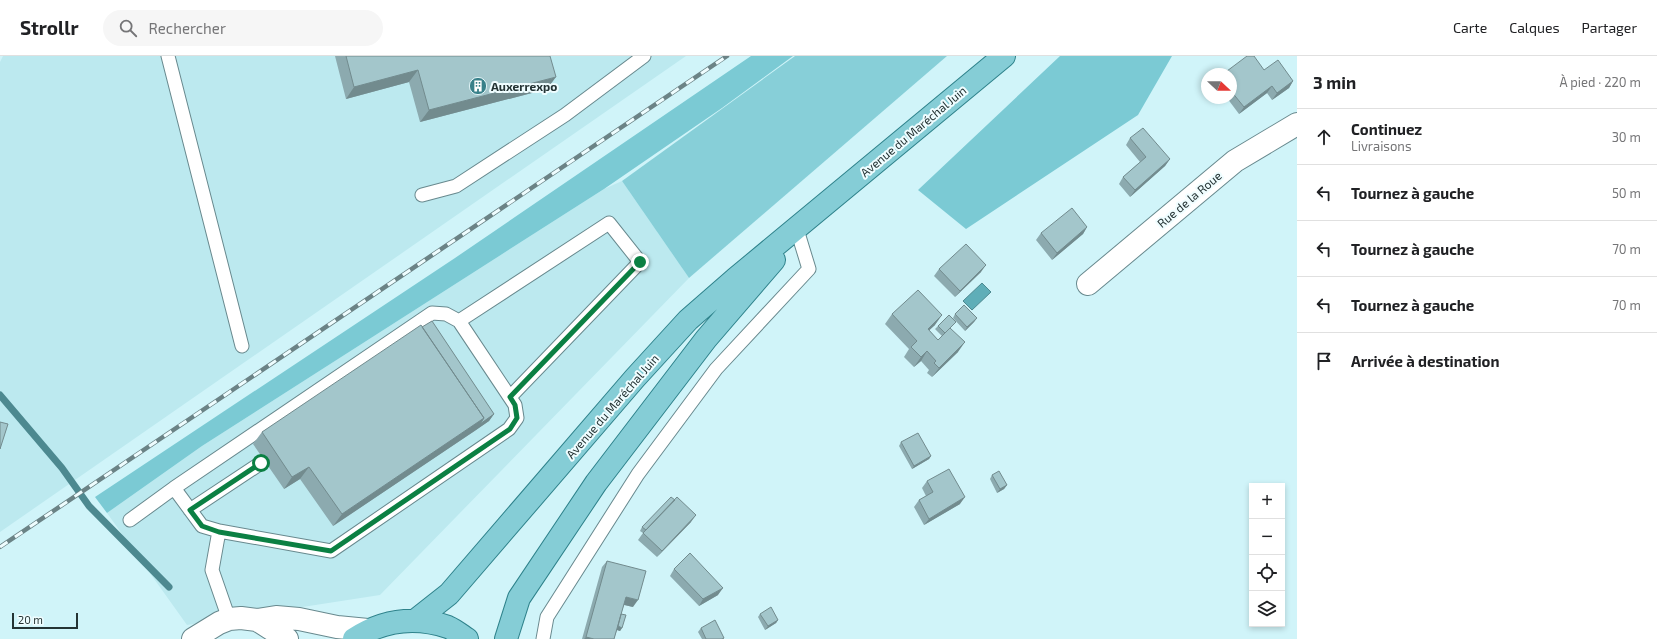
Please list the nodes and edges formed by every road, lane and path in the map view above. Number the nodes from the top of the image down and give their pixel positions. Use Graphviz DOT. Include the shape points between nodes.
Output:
graph roads {
  1 [pos="168,56"];
  2 [pos="644,56"];
  3 [pos="1004,56"];
  4 [pos="1297,124"];
  5 [pos="422,195"];
  6 [pos="822,207"];
  7 [pos="798,232"];
  8 [pos="1088,284"];
  9 [pos="459,321"];
  10 [pos="242,346"];
  11 [pos="510,397"];
  12 [pos="261,463"];
  13 [pos="174,488"];
  14 [pos="190,510"];
  15 [pos="130,520"];
  16 [pos="219,532"];
  17 [pos="229,619"];
  18 [pos="257,620"];
  19 [pos="416,620"];
  20 [pos="361,634"];
  21 [pos="193,639"];
  22 [pos="288,639"];
  23 [pos="467,639"];
  24 [pos="506,639"];
  25 [pos="543,639"];
  1 -- 10 [label="lane"];
  2 -- 5 [label="lane" via="565,115 456,186"];
  3 -- 6 [label="main road, Avenue du Maréchal Juin"];
  4 -- 8 [label="street, Rue de la Roue" via="1235,161"];
  6 -- 7 [label="main road, Avenue du Maréchal Juin"];
  6 -- 19 [label="main road, Avenue du Maréchal Juin" via="688,320 448,594"];
  7 -- 24 [label="main road, Avenue du Maréchal Juin" via="706,339 596,483 519,598"];
  7 -- 25 [label="lane" via="809,269 716,369 638,474 547,617"];
  9 -- 11 [label="lane"];
  9 -- 11 [label="lane" via="610,223 640,262"];
  9 -- 13 [label="lane" via="446,314 432,313"];
  11 -- 16 [label="lane" via="515,405 517,418 510,429 331,551"];
  12 -- 14 [label="lane"];
  13 -- 14 [label="lane"];
  13 -- 15 [label="lane"];
  14 -- 16 [label="lane" via="202,526"];
  16 -- 17 [label="lane" via="212,570"];
  17 -- 18 [label="street"];
  17 -- 21 [label="street"];
  18 -- 20 [label="street" via="276,617 299,619"];
  18 -- 22 [label="street"];
  19 -- 20 [label="main road" via="392,622"];
  19 -- 23 [label="main road" via="449,628"];
}
